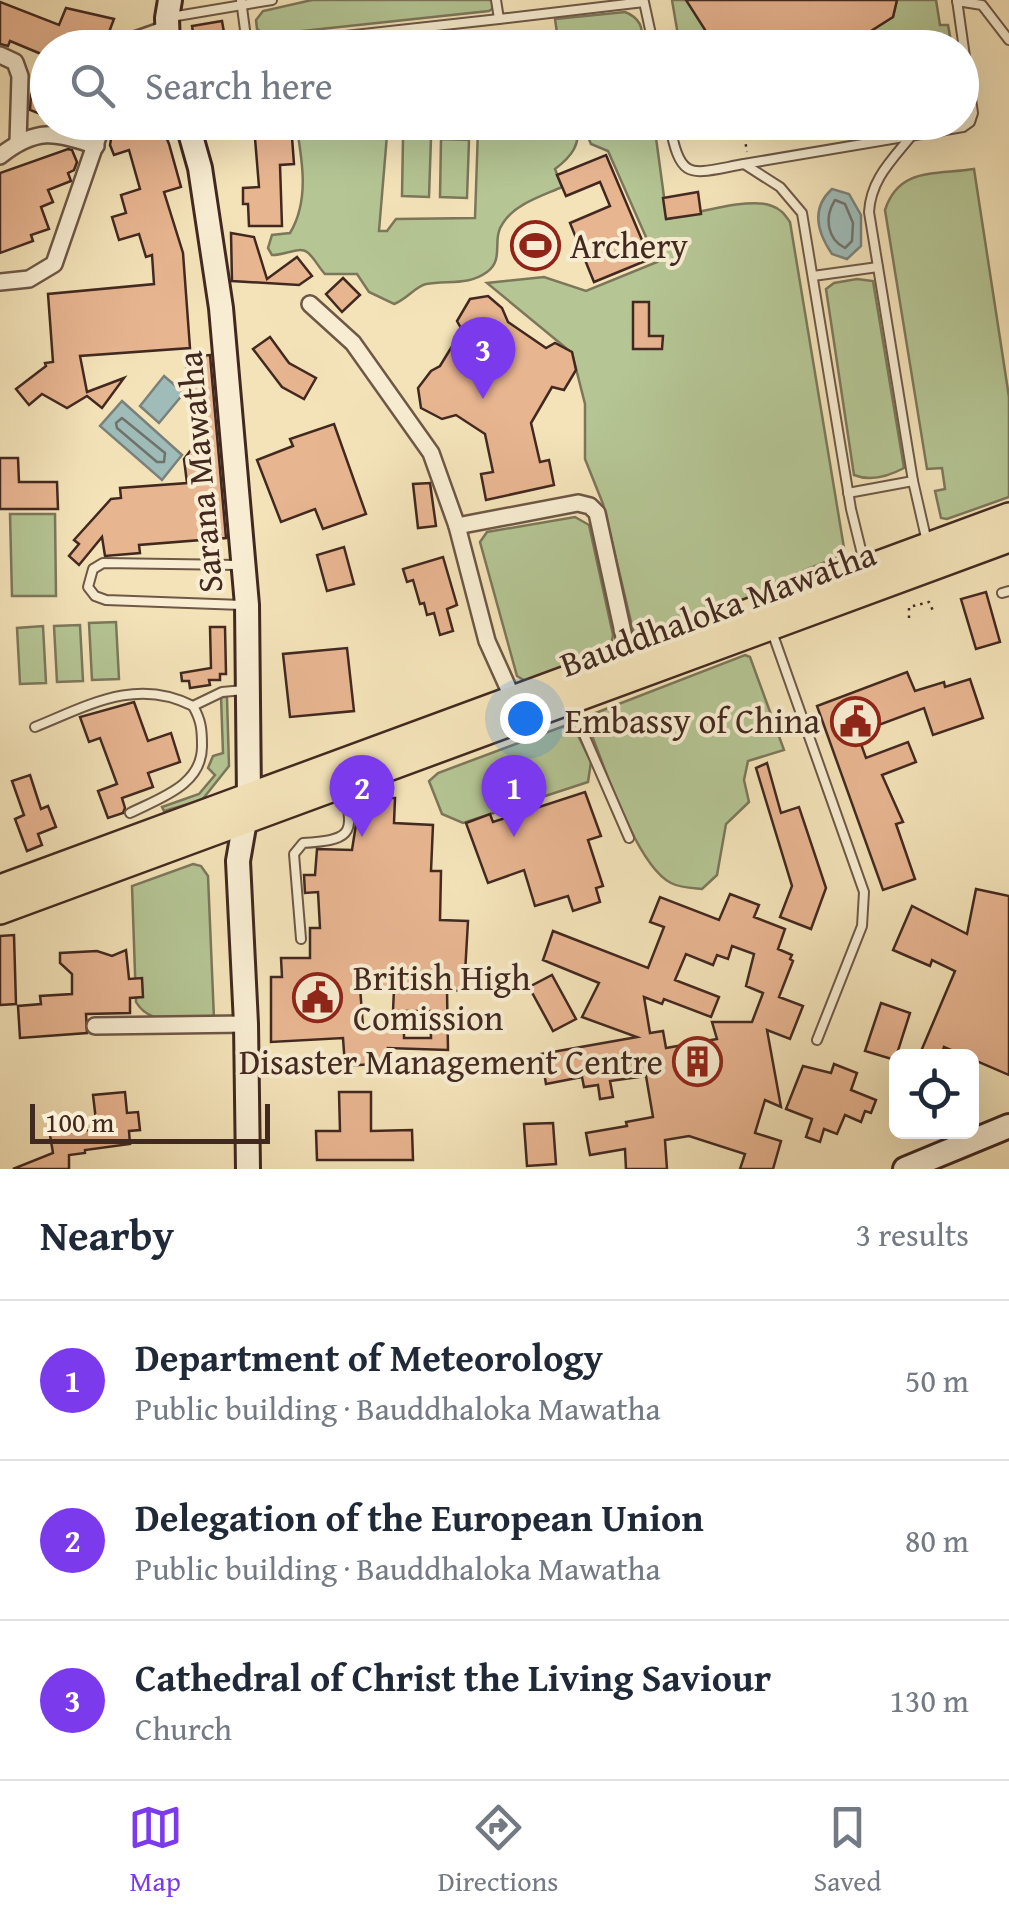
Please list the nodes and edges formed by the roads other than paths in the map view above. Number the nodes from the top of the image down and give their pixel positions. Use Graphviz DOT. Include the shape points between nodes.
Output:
graph roads {
  1 [pos="272,0"];
  2 [pos="496,0"];
  3 [pos="957,0"];
  4 [pos="644,1"];
  5 [pos="241,3"];
  6 [pos="499,19"];
  7 [pos="168,24"];
  8 [pos="244,30"];
  9 [pos="402,30"];
  10 [pos="650,30"];
  11 [pos="961,30"];
  12 [pos="1009,40"];
  13 [pos="0,55"];
  14 [pos="30,136"];
  15 [pos="80,140"];
  16 [pos="98,140"];
  17 [pos="192,140"];
  18 [pos="672,140"];
  19 [pos="887,140"];
  20 [pos="909,140"];
  21 [pos="18,142"];
  22 [pos="96,146"];
  23 [pos="0,156"];
  24 [pos="747,164"];
  25 [pos="878,267"];
  26 [pos="813,276"];
  27 [pos="0,282"];
  28 [pos="310,304"];
  29 [pos="913,481"];
  30 [pos="848,493"];
  31 [pos="1009,516"];
  32 [pos="457,526"];
  33 [pos="1009,538"];
  34 [pos="928,546"];
  35 [pos="244,564"];
  36 [pos="869,578"];
  37 [pos="247,605"];
  38 [pos="767,617"];
  39 [pos="632,668"];
  40 [pos="248,689"];
  41 [pos="514,701"];
  42 [pos="570,701"];
  43 [pos="193,706"];
  44 [pos="35,727"];
  45 [pos="340,785"];
  46 [pos="151,802"];
  47 [pos="248,809"];
  48 [pos="130,813"];
  49 [pos="162,830"];
  50 [pos="629,838"];
  51 [pos="0,888"];
  52 [pos="0,911"];
  53 [pos="301,938"];
  54 [pos="246,1024"];
  55 [pos="95,1026"];
  56 [pos="817,1040"];
  57 [pos="1009,1126"];
  58 [pos="248,1169"];
  59 [pos="906,1169"];
  1 -- 5 [label="lane"];
  2 -- 6 [label="lane"];
  3 -- 11 [label="lane"];
  3 -- 12 [label="lane" via="982,5"];
  4 -- 6 [label="lane"];
  4 -- 10 [label="lane"];
  5 -- 7 [label="lane"];
  5 -- 8 [label="lane"];
  6 -- 9 [label="lane"];
  13 -- 21 [label="street" via="15,62 20,76"];
  14 -- 21 [label="street"];
  15 -- 22 [label="street"];
  16 -- 22 [label="street"];
  17 -- 35 [label="street, Sarana Mawatha" via="222,308"];
  18 -- 24 [label="lane" via="676,160 686,169"];
  19 -- 24 [label="lane"];
  20 -- 25 [label="lane" via="870,194"];
  21 -- 23 [label="street"];
  22 -- 27 [label="street" via="54,264 29,279"];
  24 -- 26 [label="lane" via="802,213"];
  25 -- 26 [label="lane"];
  25 -- 29 [label="lane"];
  26 -- 30 [label="lane"];
  28 -- 32 [label="street" via="353,343 432,453"];
  29 -- 30 [label="lane"];
  29 -- 34 [label="lane"];
  30 -- 36 [label="lane"];
  31 -- 34 [label="main road, Bauddhaloka Mawatha"];
  32 -- 39 [label="street" via="590,506"];
  32 -- 41 [label="street" via="487,641"];
  33 -- 36 [label="main road, Bauddhaloka Mawatha"];
  34 -- 36 [label="main road, Bauddhaloka Mawatha"];
  35 -- 37 [label="street, Sarana Mawatha"];
  35 -- 37 [label="lane" via="103,563 92,568 88,586 106,600"];
  36 -- 38 [label="main road, Bauddhaloka Mawatha"];
  37 -- 40 [label="street, Sarana Mawatha"];
  38 -- 39 [label="main road, Bauddhaloka Mawatha"];
  38 -- 56 [label="lane" via="864,892 862,926"];
  39 -- 41 [label="main road, Bauddhaloka Mawatha"];
  39 -- 42 [label="main road, Bauddhaloka Mawatha"];
  40 -- 43 [label="lane"];
  40 -- 47 [label="street, Sarana Mawatha"];
  41 -- 47 [label="main road, Bauddhaloka Mawatha"];
  42 -- 45 [label="main road, Bauddhaloka Mawatha"];
  42 -- 50 [label="lane"];
  43 -- 44 [label="lane" via="134,692"];
  43 -- 46 [label="lane" via="201,720 202,759 186,782"];
  45 -- 47 [label="main road, Bauddhaloka Mawatha"];
  45 -- 53 [label="lane" via="347,831 338,841 303,843 294,854"];
  46 -- 48 [label="lane"];
  46 -- 49 [label="lane"];
  47 -- 49 [label="main road, Bauddhaloka Mawatha"];
  47 -- 52 [label="main road, Bauddhaloka Mawatha"];
  47 -- 54 [label="street, Sarana Mawatha" via="238,861"];
  49 -- 51 [label="main road, Bauddhaloka Mawatha"];
  54 -- 55 [label="street"];
  54 -- 58 [label="street, Sarana Mawatha"];
  57 -- 59 [label="street"];
}
